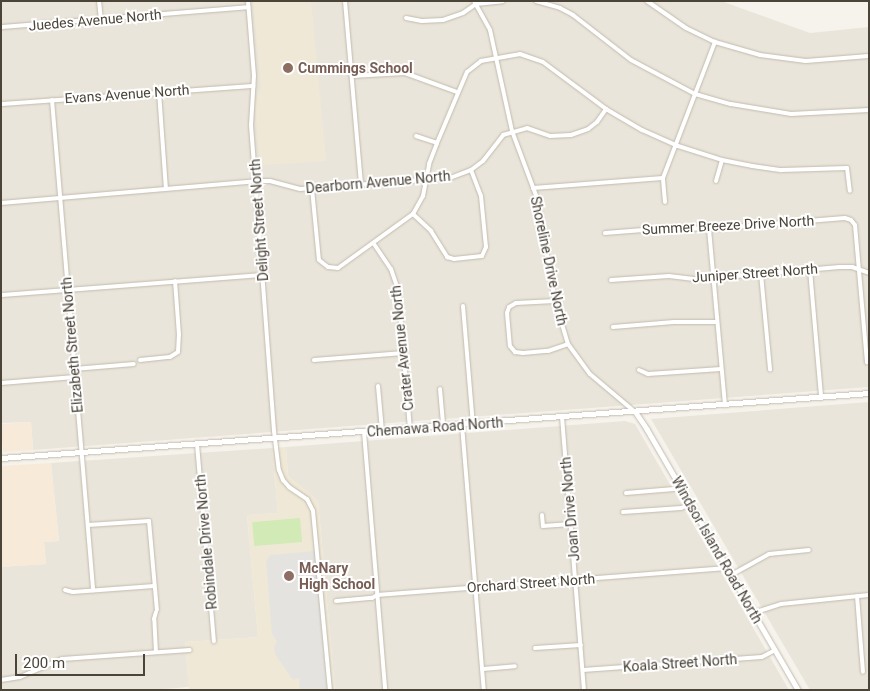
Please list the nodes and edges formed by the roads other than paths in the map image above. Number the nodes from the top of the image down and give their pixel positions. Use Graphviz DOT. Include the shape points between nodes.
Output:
graph roads {
  1 [pos="99,1"];
  2 [pos="248,1"];
  3 [pos="345,1"];
  4 [pos="503,1"];
  5 [pos="536,1"];
  6 [pos="647,1"];
  7 [pos="475,3"];
  8 [pos="248,7"];
  9 [pos="406,18"];
  10 [pos="100,20"];
  11 [pos="1,28"];
  12 [pos="715,42"];
  13 [pos="496,56"];
  14 [pos="869,56"];
  15 [pos="352,76"];
  16 [pos="252,86"];
  17 [pos="158,92"];
  18 [pos="457,92"];
  19 [pos="695,94"];
  20 [pos="52,100"];
  21 [pos="1,104"];
  22 [pos="606,109"];
  23 [pos="869,110"];
  24 [pos="512,131"];
  25 [pos="416,136"];
  26 [pos="436,143"];
  27 [pos="675,145"];
  28 [pos="722,160"];
  29 [pos="471,170"];
  30 [pos="663,178"];
  31 [pos="426,180"];
  32 [pos="716,180"];
  33 [pos="256,181"];
  34 [pos="361,185"];
  35 [pos="533,188"];
  36 [pos="312,189"];
  37 [pos="166,190"];
  38 [pos="850,191"];
  39 [pos="61,198"];
  40 [pos="665,202"];
  41 [pos="1,203"];
  42 [pos="413,214"];
  43 [pos="709,229"];
  44 [pos="605,233"];
  45 [pos="374,244"];
  46 [pos="810,270"];
  47 [pos="859,270"];
  48 [pos="869,273"];
  49 [pos="761,274"];
  50 [pos="263,275"];
  51 [pos="713,278"];
  52 [pos="611,280"];
  53 [pos="175,281"];
  54 [pos="68,290"];
  55 [pos="1,295"];
  56 [pos="555,301"];
  57 [pos="463,306"];
  58 [pos="717,322"];
  59 [pos="613,327"];
  60 [pos="568,344"];
  61 [pos="404,352"];
  62 [pos="140,360"];
  63 [pos="314,360"];
  64 [pos="868,362"];
  65 [pos="134,364"];
  66 [pos="74,369"];
  67 [pos="721,369"];
  68 [pos="639,370"];
  69 [pos="770,370"];
  70 [pos="75,377"];
  71 [pos="1,383"];
  72 [pos="378,386"];
  73 [pos="440,389"];
  74 [pos="869,393"];
  75 [pos="821,397"];
  76 [pos="725,404"];
  77 [pos="635,412"];
  78 [pos="562,417"];
  79 [pos="473,424"];
  80 [pos="462,425"];
  81 [pos="444,426"];
  82 [pos="410,429"];
  83 [pos="382,431"];
  84 [pos="364,432"];
  85 [pos="276,439"];
  86 [pos="197,444"];
  87 [pos="81,453"];
  88 [pos="1,458"];
  89 [pos="680,486"];
  90 [pos="626,493"];
  91 [pos="691,504"];
  92 [pos="623,512"];
  93 [pos="542,515"];
  94 [pos="571,524"];
  95 [pos="88,525"];
  96 [pos="809,550"];
  97 [pos="727,568"];
  98 [pos="731,575"];
  99 [pos="576,580"];
  100 [pos="154,586"];
  101 [pos="475,587"];
  102 [pos="65,590"];
  103 [pos="93,590"];
  104 [pos="377,595"];
  105 [pos="869,595"];
  106 [pos="857,596"];
  107 [pos="336,601"];
  108 [pos="754,613"];
  109 [pos="214,641"];
  110 [pos="581,645"];
  111 [pos="535,648"];
  112 [pos="190,650"];
  113 [pos="775,650"];
  114 [pos="156,652"];
  115 [pos="515,666"];
  116 [pos="483,669"];
  117 [pos="583,670"];
  118 [pos="863,672"];
  119 [pos="1,680"];
  120 [pos="330,690"];
  121 [pos="385,690"];
  122 [pos="484,690"];
  123 [pos="584,690"];
  124 [pos="798,690"];
  1 -- 10 [label="street"];
  2 -- 8 [label="street, Delight Street North"];
  3 -- 15 [label="street"];
  4 -- 7 [label="street"];
  5 -- 19 [label="street" via="573,15 631,60"];
  6 -- 12 [label="street" via="673,20"];
  7 -- 9 [label="street" via="463,13 443,20"];
  7 -- 13 [label="street, Shoreline Drive North" via="487,21"];
  8 -- 10 [label="street, Juedes Avenue North"];
  8 -- 16 [label="street, Delight Street North" via="254,76"];
  10 -- 11 [label="street, Juedes Avenue North"];
  12 -- 14 [label="street" via="779,59 806,61"];
  12 -- 19 [label="street"];
  13 -- 18 [label="street" via="473,66 462,78"];
  13 -- 22 [label="street" via="520,54 543,62"];
  13 -- 24 [label="street, Shoreline Drive North"];
  15 -- 18 [label="street" via="405,73"];
  15 -- 34 [label="street"];
  16 -- 17 [label="street, Evans Avenue North"];
  16 -- 33 [label="street, Delight Street North"];
  17 -- 20 [label="street, Evans Avenue North"];
  17 -- 37 [label="street"];
  18 -- 26 [label="street"];
  19 -- 23 [label="street" via="761,111 791,114"];
  19 -- 27 [label="street"];
  20 -- 21 [label="street, Evans Avenue North"];
  20 -- 39 [label="street, Elizabeth Street North"];
  22 -- 24 [label="street" via="588,129 572,135 550,136 527,128"];
  22 -- 27 [label="street"];
  24 -- 29 [label="street, Dearborn Avenue North" via="500,136 489,154"];
  24 -- 35 [label="street, Shoreline Drive North"];
  25 -- 26 [label="street"];
  26 -- 31 [label="street"];
  27 -- 28 [label="street"];
  27 -- 30 [label="street"];
  28 -- 32 [label="street"];
  28 -- 38 [label="street" via="782,170 847,168"];
  29 -- 31 [label="street, Dearborn Avenue North" via="450,178"];
  29 -- 42 [label="street" via="482,196 486,247 482,256 447,257 431,231"];
  30 -- 35 [label="street"];
  30 -- 40 [label="street"];
  31 -- 34 [label="street, Dearborn Avenue North"];
  31 -- 42 [label="street" via="423,196"];
  33 -- 36 [label="street, Dearborn Avenue North"];
  33 -- 37 [label="street, Dearborn Avenue North"];
  33 -- 50 [label="street, Delight Street North"];
  34 -- 36 [label="street, Dearborn Avenue North"];
  35 -- 56 [label="street, Shoreline Drive North"];
  36 -- 45 [label="street" via="319,260 324,266 342,266"];
  37 -- 39 [label="street, Dearborn Avenue North"];
  39 -- 41 [label="street, Dearborn Avenue North"];
  39 -- 54 [label="street, Elizabeth Street North"];
  42 -- 45 [label="street"];
  43 -- 44 [label="street, Summer Breeze Drive North" via="669,228"];
  43 -- 47 [label="street, Summer Breeze Drive North" via="845,218 854,225"];
  43 -- 51 [label="street"];
  45 -- 61 [label="street, Crater Avenue North" via="391,269 396,283"];
  46 -- 47 [label="street, Juniper Street North" via="840,267"];
  46 -- 49 [label="street, Juniper Street North"];
  46 -- 75 [label="street"];
  47 -- 48 [label="street, Juniper Street North"];
  47 -- 64 [label="street"];
  49 -- 51 [label="street, Juniper Street North"];
  49 -- 69 [label="street"];
  50 -- 53 [label="street"];
  50 -- 85 [label="street, Delight Street North"];
  51 -- 52 [label="street, Juniper Street North" via="669,276"];
  51 -- 58 [label="street"];
  53 -- 54 [label="street"];
  53 -- 62 [label="street" via="180,348 175,355"];
  54 -- 55 [label="street"];
  54 -- 66 [label="street, Elizabeth Street North"];
  56 -- 60 [label="street, Shoreline Drive North"];
  56 -- 60 [label="street" via="509,307 510,346 515,352 523,353 548,351"];
  57 -- 79 [label="street"];
  58 -- 59 [label="street"];
  58 -- 67 [label="street"];
  60 -- 77 [label="street, Shoreline Drive North" via="590,374"];
  61 -- 63 [label="street"];
  61 -- 82 [label="street, Crater Avenue North"];
  65 -- 66 [label="street"];
  66 -- 70 [label="street, Elizabeth Street North"];
  67 -- 68 [label="street" via="648,374"];
  67 -- 76 [label="street"];
  70 -- 71 [label="street"];
  70 -- 87 [label="street, Elizabeth Street North"];
  72 -- 83 [label="street"];
  73 -- 81 [label="street"];
  74 -- 75 [label="street, Chemawa Road North"];
  75 -- 76 [label="street, Chemawa Road North"];
  76 -- 77 [label="street, Chemawa Road North"];
  77 -- 78 [label="street, Chemawa Road North"];
  77 -- 89 [label="street, Windsor Island Road North"];
  78 -- 79 [label="street, Chemawa Road North"];
  78 -- 94 [label="street, Joan Drive North"];
  79 -- 80 [label="street, Chemawa Road North"];
  80 -- 81 [label="street, Chemawa Road North"];
  80 -- 101 [label="street"];
  81 -- 82 [label="street, Chemawa Road North"];
  82 -- 83 [label="street, Chemawa Road North"];
  83 -- 84 [label="street, Chemawa Road North"];
  84 -- 85 [label="street, Chemawa Road North"];
  84 -- 104 [label="street"];
  85 -- 86 [label="street, Chemawa Road North"];
  85 -- 120 [label="street, Delight Street North" via="283,480 307,499 313,511"];
  86 -- 87 [label="street, Chemawa Road North"];
  86 -- 109 [label="street, Robindale Drive North"];
  87 -- 88 [label="street, Chemawa Road North"];
  87 -- 95 [label="street, Elizabeth Street North"];
  89 -- 90 [label="street"];
  89 -- 91 [label="street, Windsor Island Road North"];
  91 -- 92 [label="street" via="681,508"];
  91 -- 97 [label="street, Windsor Island Road North"];
  93 -- 94 [label="street" via="543,526"];
  94 -- 99 [label="street, Joan Drive North"];
  95 -- 100 [label="street" via="149,521"];
  95 -- 103 [label="street, Elizabeth Street North"];
  96 -- 98 [label="street" via="769,554"];
  97 -- 98 [label="street, Windsor Island Road North"];
  97 -- 99 [label="street, Orchard Street North"];
  98 -- 108 [label="street, Windsor Island Road North"];
  99 -- 101 [label="street, Orchard Street North"];
  99 -- 110 [label="street, Joan Drive North"];
  100 -- 103 [label="street"];
  100 -- 114 [label="street"];
  101 -- 104 [label="street, Orchard Street North"];
  101 -- 116 [label="street"];
  102 -- 103 [label="street"];
  104 -- 107 [label="street, Orchard Street North"];
  104 -- 121 [label="street"];
  105 -- 106 [label="street"];
  106 -- 108 [label="street" via="781,604"];
  106 -- 118 [label="street"];
  108 -- 113 [label="street, Windsor Island Road North"];
  110 -- 111 [label="street"];
  110 -- 117 [label="street, Joan Drive North"];
  112 -- 114 [label="street"];
  113 -- 117 [label="street, Koala Street North" via="762,657"];
  113 -- 124 [label="street, Windsor Island Road North"];
  114 -- 119 [label="street" via="62,658 20,677"];
  115 -- 116 [label="street"];
  116 -- 122 [label="street"];
  117 -- 123 [label="street, Joan Drive North"];
}
